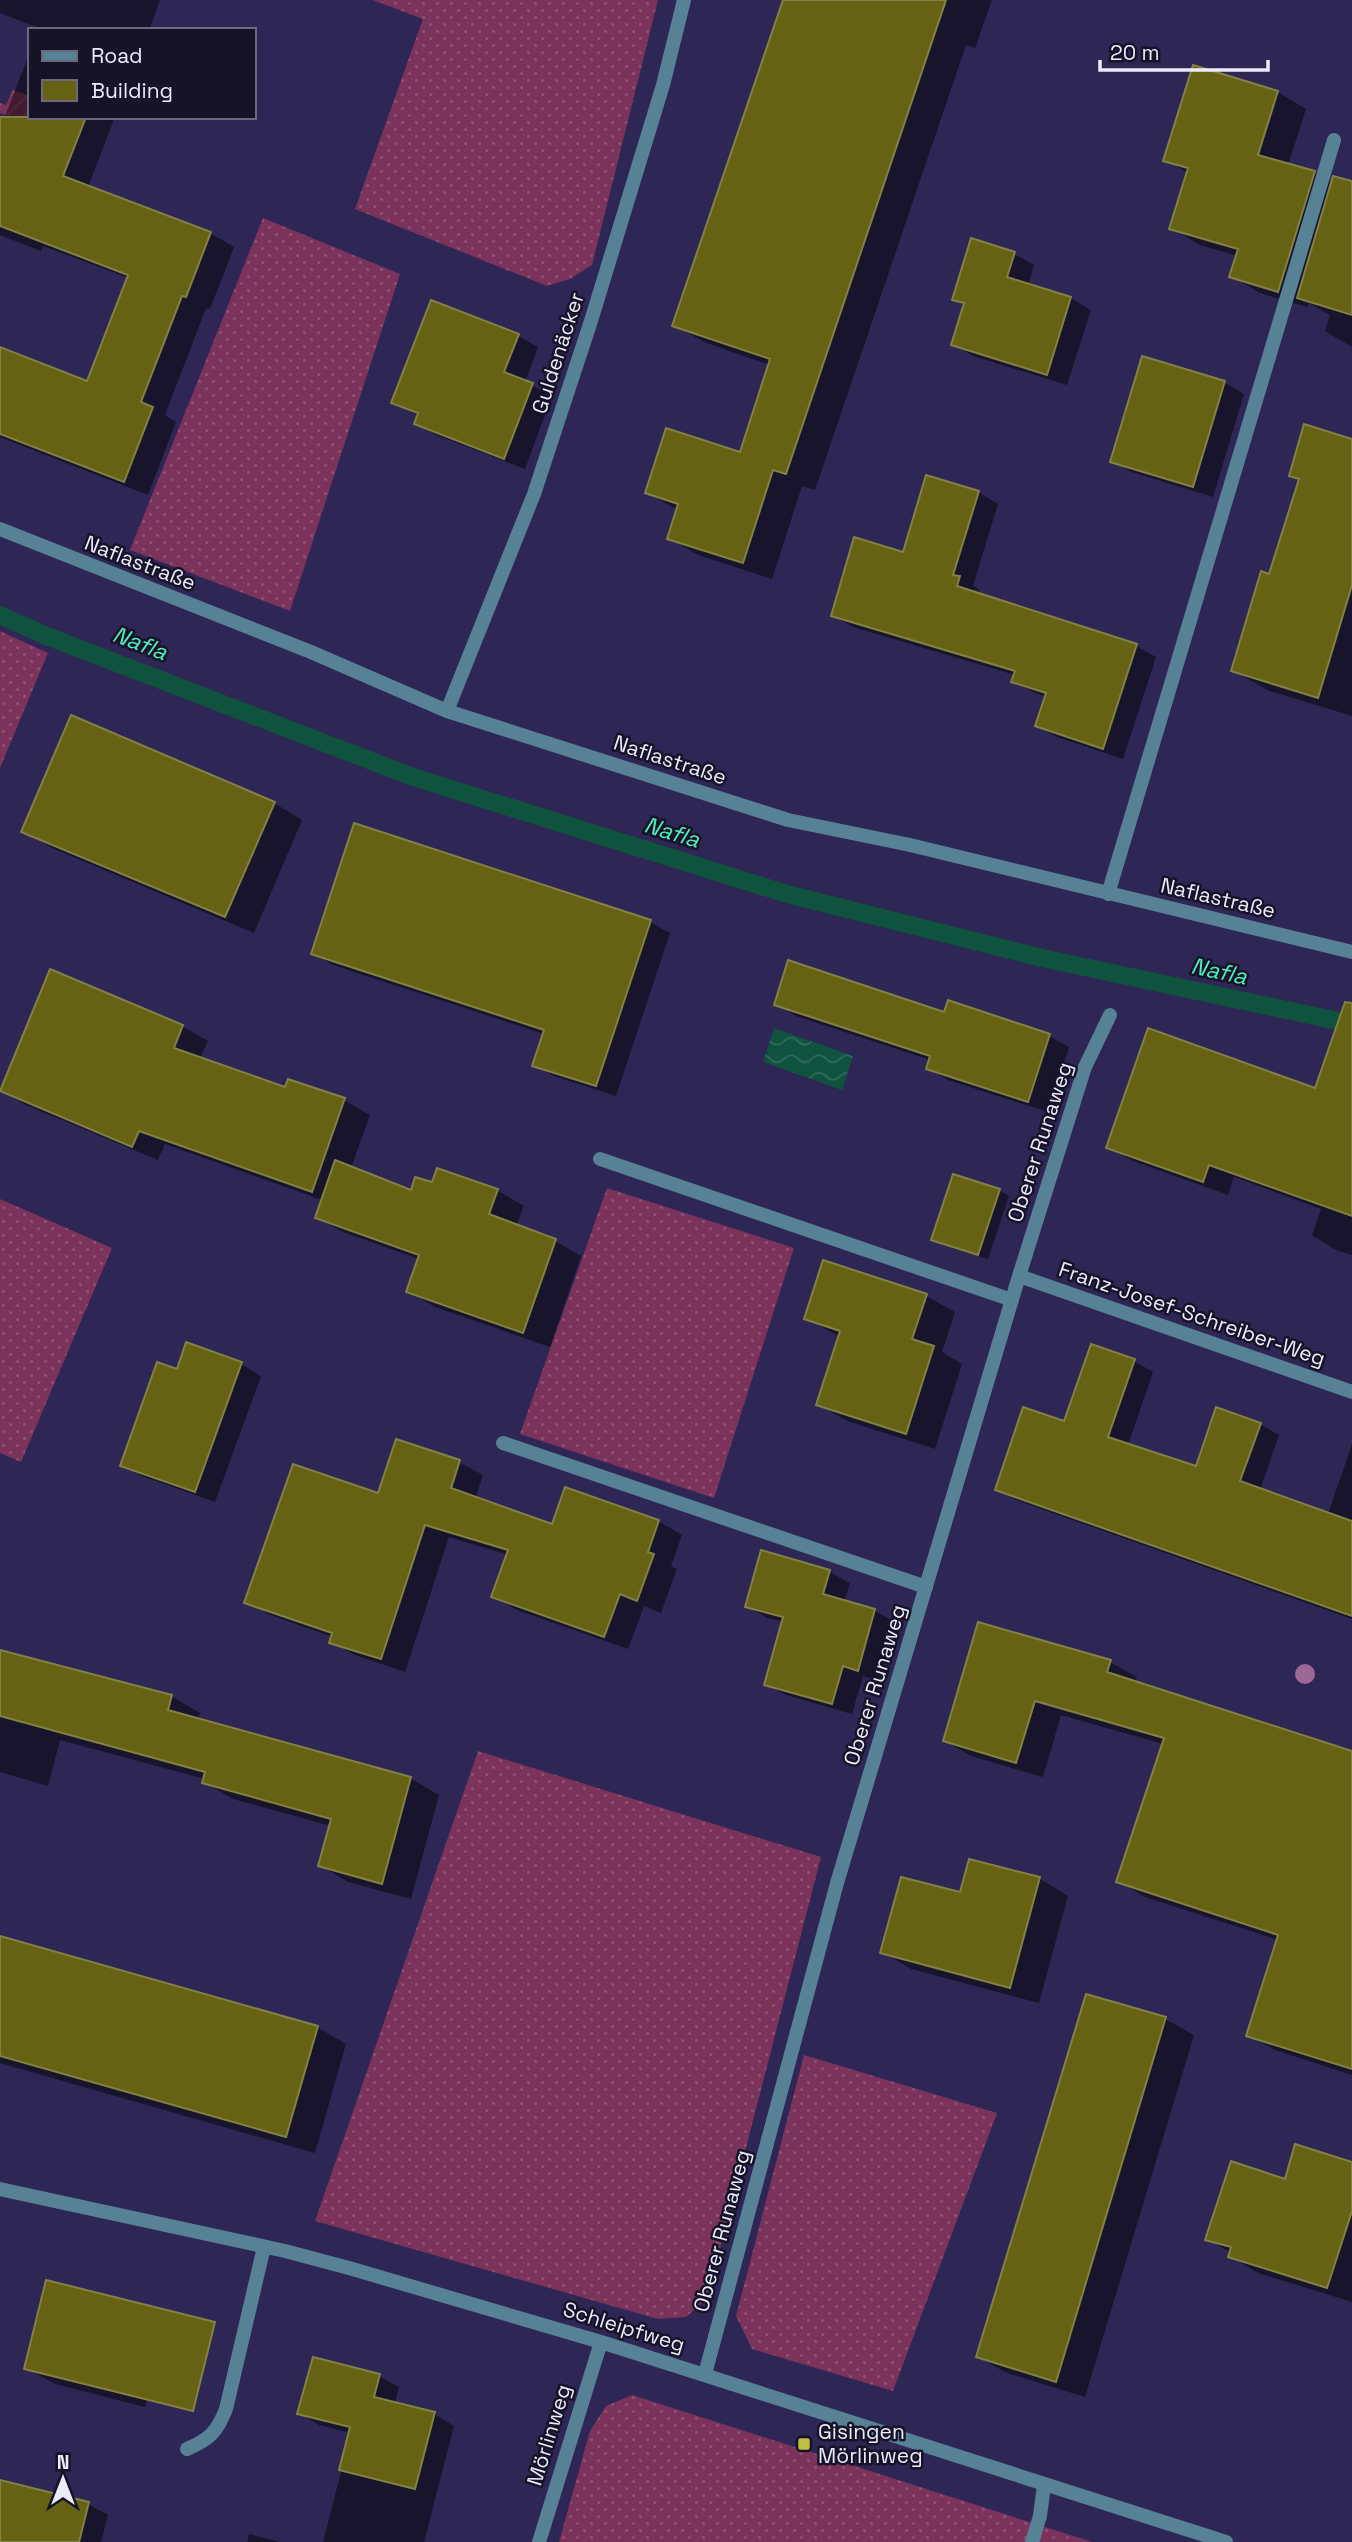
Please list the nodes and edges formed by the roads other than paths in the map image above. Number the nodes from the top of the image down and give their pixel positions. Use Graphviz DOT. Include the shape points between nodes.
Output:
graph roads {
  1 [pos="684,0"];
  2 [pos="1334,140"];
  3 [pos="0,528"];
  4 [pos="446,710"];
  5 [pos="1108,894"];
  6 [pos="1352,952"];
  7 [pos="1110,1015"];
  8 [pos="600,1159"];
  9 [pos="1019,1276"];
  10 [pos="1012,1300"];
  11 [pos="1352,1392"];
  12 [pos="503,1443"];
  13 [pos="926,1587"];
  14 [pos="0,2189"];
  15 [pos="264,2246"];
  16 [pos="601,2342"];
  17 [pos="705,2374"];
  18 [pos="187,2449"];
  19 [pos="1044,2485"];
  20 [pos="539,2542"];
  21 [pos="1032,2542"];
  22 [pos="1226,2542"];
  1 -- 4 [label="street, Guldenäcker" via="663,85 534,494"];
  2 -- 5 [label="street"];
  3 -- 4 [label="street, Naflastraße"];
  4 -- 5 [label="street, Naflastraße" via="788,820"];
  5 -- 6 [label="street, Naflastraße"];
  7 -- 9 [label="street, Oberer Runaweg" via="1085,1067"];
  8 -- 10 [label="street"];
  9 -- 10 [label="street, Oberer Runaweg"];
  9 -- 11 [label="street, Franz-Josef-Schreiber-Weg"];
  10 -- 13 [label="street, Oberer Runaweg"];
  12 -- 13 [label="street"];
  13 -- 17 [label="street, Oberer Runaweg" via="837,1883"];
  14 -- 15 [label="street, Schleipfweg"];
  15 -- 16 [label="street, Schleipfweg"];
  15 -- 18 [label="street" via="222,2419 218,2429"];
  16 -- 17 [label="street, Schleipfweg"];
  16 -- 20 [label="street, Mörlinweg"];
  17 -- 19 [label="street, Schleipfweg"];
  19 -- 21 [label="street"];
  19 -- 22 [label="street, Schleipfweg"];
}
